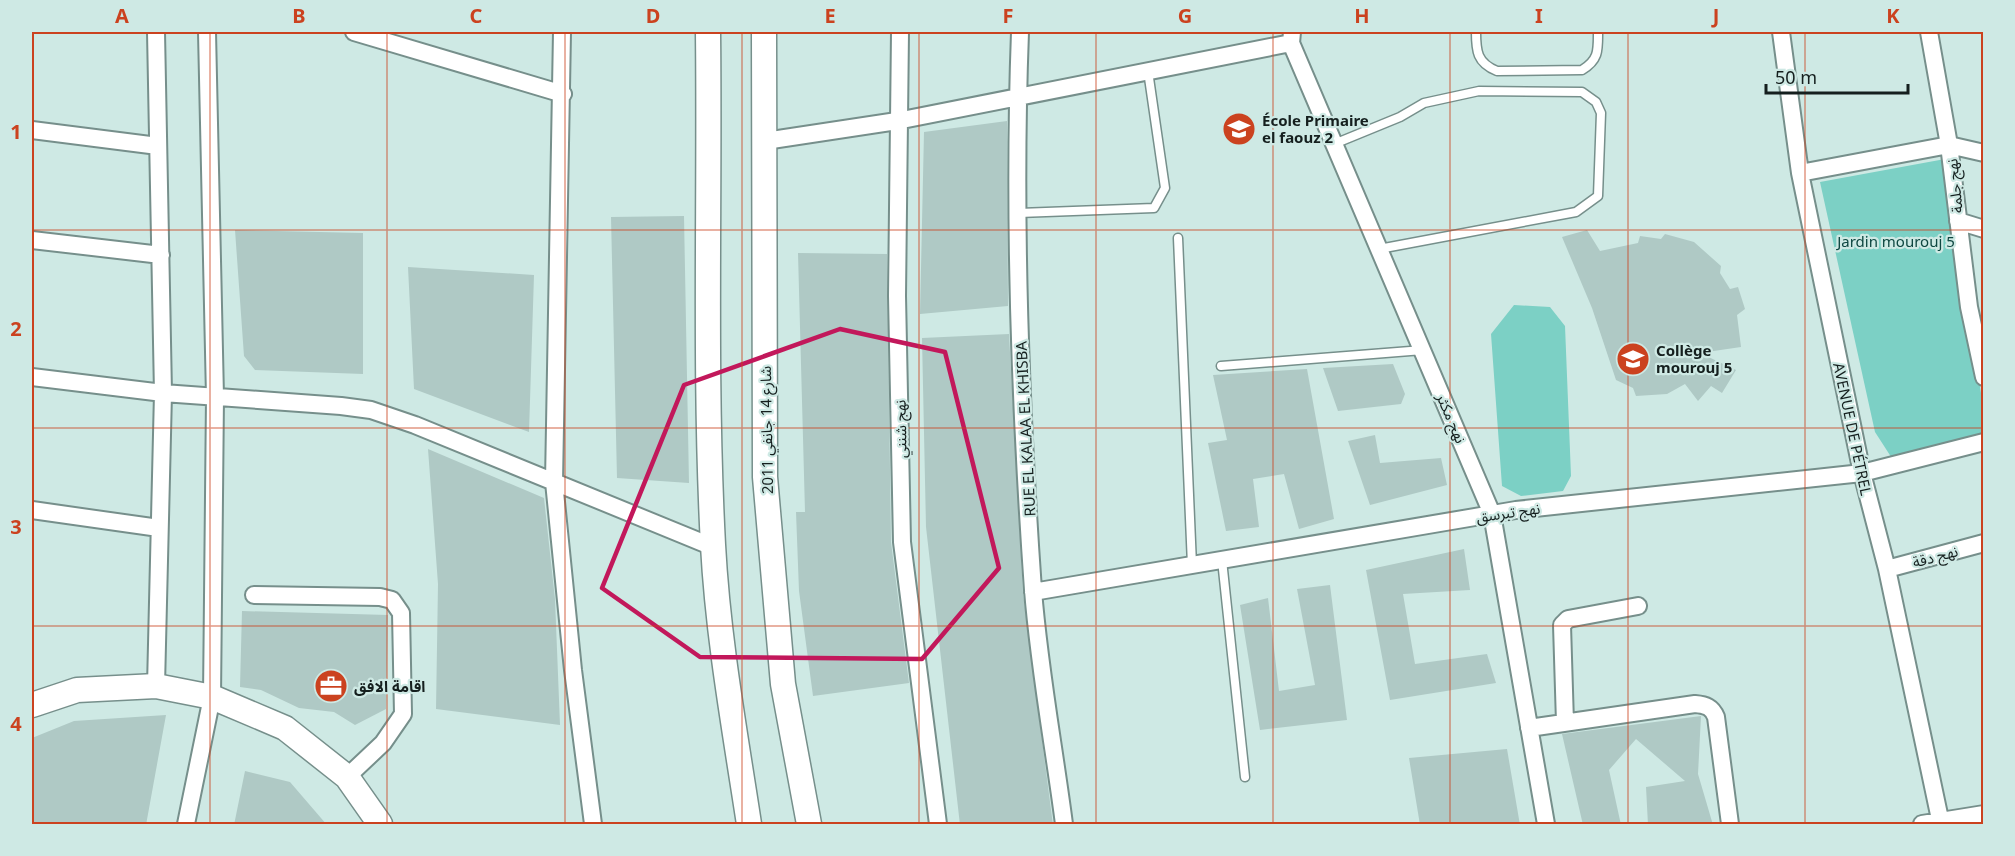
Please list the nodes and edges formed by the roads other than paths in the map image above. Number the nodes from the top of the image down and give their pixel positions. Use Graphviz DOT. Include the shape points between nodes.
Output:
graph roads {
  1 [pos="156,32"];
  2 [pos="207,32"];
  3 [pos="354,32"];
  4 [pos="562,32"];
  5 [pos="708,32"];
  6 [pos="764,32"];
  7 [pos="900,32"];
  8 [pos="1020,32"];
  9 [pos="1476,32"];
  10 [pos="1598,32"];
  11 [pos="1781,32"];
  12 [pos="1929,32"];
  13 [pos="1292,37"];
  14 [pos="1148,70"];
  15 [pos="563,94"];
  16 [pos="1017,95"];
  17 [pos="897,122"];
  18 [pos="32,130"];
  19 [pos="765,141"];
  20 [pos="1334,144"];
  21 [pos="1949,144"];
  22 [pos="158,146"];
  23 [pos="1983,153"];
  24 [pos="1800,173"];
  25 [pos="1019,213"];
  26 [pos="1958,221"];
  27 [pos="1983,229"];
  28 [pos="1178,238"];
  29 [pos="32,240"];
  30 [pos="1379,249"];
  31 [pos="161,255"];
  32 [pos="1976,309"];
  33 [pos="1423,350"];
  34 [pos="1221,366"];
  35 [pos="1983,377"];
  36 [pos="32,378"];
  37 [pos="163,393"];
  38 [pos="215,397"];
  39 [pos="1983,442"];
  40 [pos="1862,474"];
  41 [pos="554,482"];
  42 [pos="32,510"];
  43 [pos="1492,514"];
  44 [pos="159,528"];
  45 [pos="1983,543"];
  46 [pos="713,547"];
  47 [pos="1222,560"];
  48 [pos="1192,565"];
  49 [pos="1887,569"];
  50 [pos="1033,592"];
  51 [pos="254,595"];
  52 [pos="1638,606"];
  53 [pos="156,686"];
  54 [pos="212,696"];
  55 [pos="32,705"];
  56 [pos="1565,723"];
  57 [pos="1529,728"];
  58 [pos="347,777"];
  59 [pos="1245,777"];
  60 [pos="1983,814"];
  61 [pos="1941,823"];
  62 [pos="186,825"];
  63 [pos="380,825"];
  64 [pos="593,825"];
  65 [pos="749,825"];
  66 [pos="809,825"];
  67 [pos="938,825"];
  68 [pos="1064,825"];
  69 [pos="1546,825"];
  70 [pos="1730,825"];
  71 [pos="1922,825"];
  1 -- 22 [label="street"];
  2 -- 38 [label="street"];
  3 -- 15 [label="street"];
  4 -- 15 [label="street"];
  5 -- 46 [label="street" via="707,369"];
  6 -- 19 [label="street, شارع 14 جانفي 2011"];
  7 -- 17 [label="street, نهج شنني"];
  8 -- 16 [label="street, RUE EL KALAA EL KHISBA"];
  9 -- 10 [label="lane" via="1476,52 1484,66 1497,71 1582,70 1598,56"];
  11 -- 24 [label="street, AVENUE DE PÉTREL"];
  12 -- 21 [label="street, نهج جلمة"];
  13 -- 14 [label="street"];
  13 -- 20 [label="street, نهج مكثر"];
  14 -- 16 [label="street"];
  14 -- 25 [label="lane" via="1165,188 1154,208"];
  15 -- 41 [label="street"];
  16 -- 17 [label="street"];
  16 -- 25 [label="street, RUE EL KALAA EL KHISBA"];
  17 -- 19 [label="street"];
  17 -- 67 [label="street, نهج شنني" via="902,542"];
  18 -- 22 [label="street"];
  19 -- 66 [label="street, شارع 14 جانفي 2011" via="765,477 783,684"];
  20 -- 30 [label="street, نهج مكثر"];
  20 -- 30 [label="lane" via="1424,103 1479,91 1582,92 1596,102 1601,113 1598,196 1589,205 1576,212"];
  21 -- 23 [label="street"];
  21 -- 24 [label="street"];
  21 -- 26 [label="street, نهج جلمة"];
  22 -- 31 [label="street"];
  24 -- 40 [label="street, AVENUE DE PÉTREL"];
  25 -- 50 [label="street, RUE EL KALAA EL KHISBA" via="1020,332"];
  26 -- 27 [label="street"];
  26 -- 32 [label="street, نهج جلمة"];
  28 -- 48 [label="lane"];
  29 -- 31 [label="street"];
  30 -- 33 [label="street, نهج مكثر"];
  31 -- 37 [label="street"];
  32 -- 35 [label="street, نهج جلمة"];
  33 -- 34 [label="lane"];
  33 -- 43 [label="street, نهج مكثر"];
  36 -- 37 [label="street"];
  37 -- 38 [label="street"];
  37 -- 44 [label="street"];
  38 -- 41 [label="street" via="371,410 415,424"];
  38 -- 54 [label="street"];
  39 -- 40 [label="street, نهج تبرسق"];
  40 -- 43 [label="street, نهج تبرسق"];
  40 -- 49 [label="street, AVENUE DE PÉTREL"];
  41 -- 46 [label="street"];
  41 -- 64 [label="street"];
  42 -- 44 [label="street"];
  43 -- 47 [label="street, نهج تبرسق"];
  43 -- 57 [label="street, نهج مكثر"];
  44 -- 53 [label="street"];
  45 -- 49 [label="street, نهج دقة"];
  46 -- 65 [label="street" via="725,664"];
  47 -- 48 [label="street, نهج تبرسق"];
  47 -- 59 [label="lane"];
  48 -- 50 [label="street, نهج تبرسق"];
  49 -- 61 [label="street, AVENUE DE PÉTREL"];
  50 -- 68 [label="street, RUE EL KALAA EL KHISBA"];
  51 -- 58 [label="street" via="380,597 392,600 401,613 403,714 383,743"];
  52 -- 56 [label="street" via="1568,619 1562,625"];
  53 -- 54 [label="street"];
  53 -- 55 [label="street" via="77,690"];
  54 -- 58 [label="street" via="285,728"];
  54 -- 62 [label="street"];
  56 -- 57 [label="street"];
  56 -- 70 [label="street" via="1705,705 1716,717"];
  57 -- 69 [label="street, نهج مكثر"];
  58 -- 63 [label="street"];
  60 -- 61 [label="street"];
  61 -- 71 [label="street"];
}
